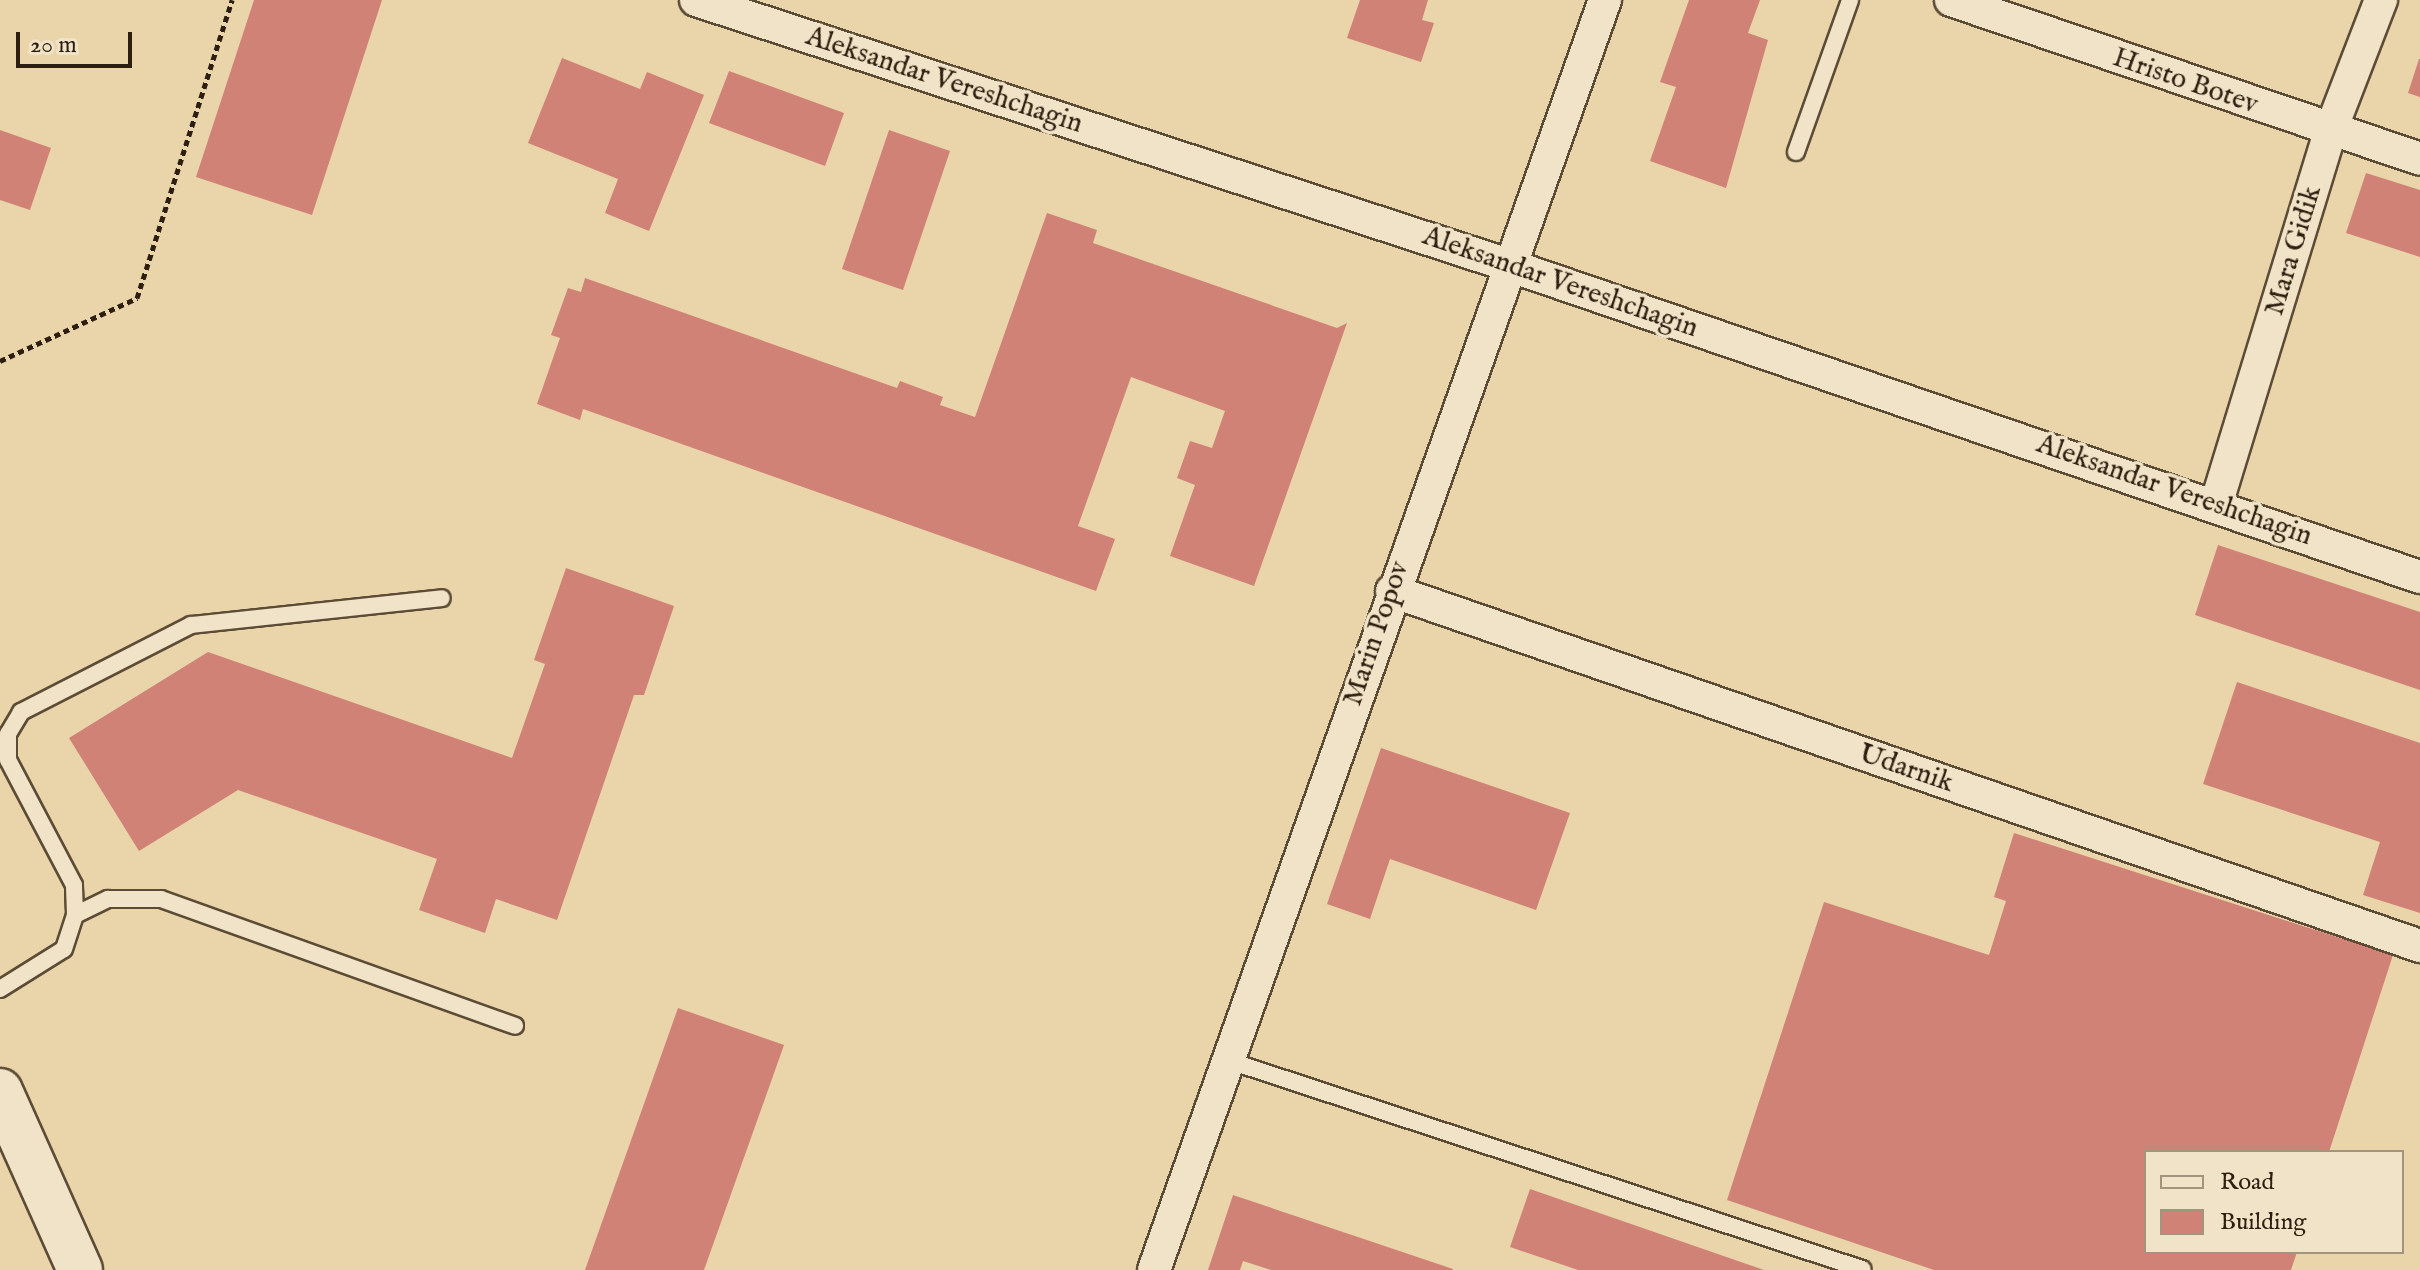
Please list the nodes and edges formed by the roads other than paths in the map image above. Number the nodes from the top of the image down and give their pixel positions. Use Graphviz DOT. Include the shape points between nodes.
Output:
graph roads {
  1 [pos="1605,0"];
  2 [pos="1850,0"];
  3 [pos="1951,0"];
  4 [pos="2381,0"];
  5 [pos="707,2"];
  6 [pos="2330,132"];
  7 [pos="1796,152"];
  8 [pos="2420,159"];
  9 [pos="1508,265"];
  10 [pos="2216,505"];
  11 [pos="2420,577"];
  12 [pos="1392,591"];
  13 [pos="442,598"];
  14 [pos="75,915"];
  15 [pos="2420,946"];
  16 [pos="0,989"];
  17 [pos="515,1026"];
  18 [pos="1227,1060"];
  19 [pos="0,1091"];
  20 [pos="1862,1269"];
  21 [pos="80,1270"];
  22 [pos="1154,1270"];
  1 -- 9 [label="street, Marin Popov"];
  2 -- 7 [label="lane"];
  3 -- 6 [label="street, Hristo Botev"];
  4 -- 6 [label="street, Mara Gidik"];
  5 -- 9 [label="street, Aleksandar Vereshchagin"];
  6 -- 8 [label="street, Hristo Botev"];
  6 -- 10 [label="street, Mara Gidik"];
  9 -- 10 [label="street, Aleksandar Vereshchagin"];
  9 -- 12 [label="street, Marin Popov"];
  10 -- 11 [label="street, Aleksandar Vereshchagin"];
  12 -- 15 [label="street, Udarnik"];
  12 -- 18 [label="street, Marin Popov"];
  13 -- 14 [label="lane" via="191,625 21,712 8,734 8,760 74,885"];
  14 -- 16 [label="lane" via="64,949"];
  14 -- 17 [label="lane" via="108,899 161,899"];
  18 -- 20 [label="lane"];
  18 -- 22 [label="street, Marin Popov"];
  19 -- 21 [label="main road"];
}
